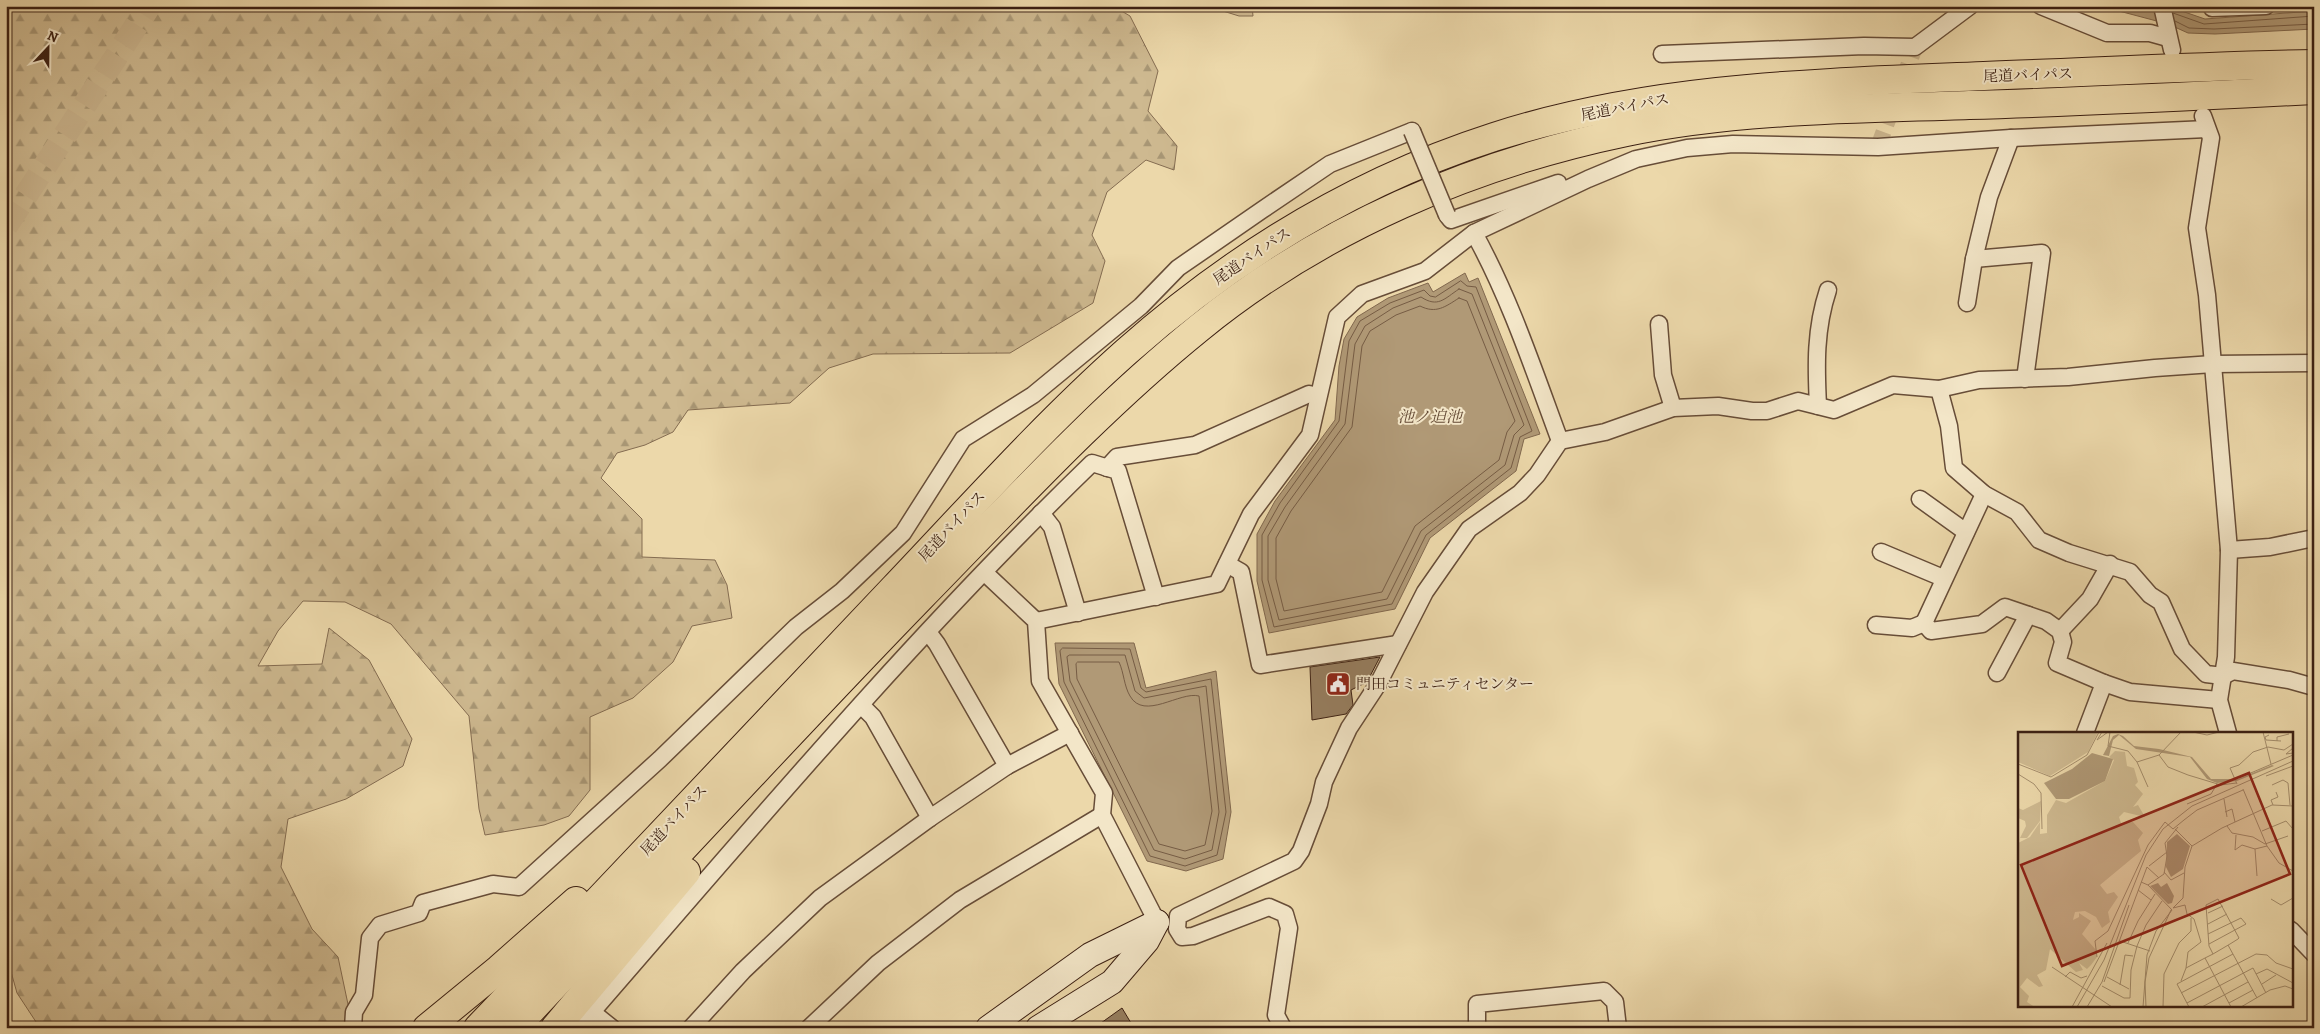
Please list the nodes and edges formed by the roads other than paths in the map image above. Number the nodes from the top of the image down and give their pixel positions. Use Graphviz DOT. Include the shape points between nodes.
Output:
graph roads {
  1 [pos="1970,6"];
  2 [pos="2041,6"];
  3 [pos="2162,6"];
  4 [pos="2266,6"];
  5 [pos="2212,8"];
  6 [pos="1662,54"];
  7 [pos="2314,64"];
  8 [pos="2314,90"];
  9 [pos="2010,138"];
  10 [pos="1588,179"];
  11 [pos="1474,233"];
  12 [pos="1974,260"];
  13 [pos="1828,290"];
  14 [pos="1967,303"];
  15 [pos="1659,324"];
  16 [pos="2314,363"];
  17 [pos="2213,364"];
  18 [pos="2026,379"];
  19 [pos="1940,389"];
  20 [pos="1318,396"];
  21 [pos="1818,406"];
  22 [pos="1673,408"];
  23 [pos="1560,441"];
  24 [pos="1107,468"];
  25 [pos="1984,494"];
  26 [pos="1920,499"];
  27 [pos="1041,513"];
  28 [pos="1966,532"];
  29 [pos="2314,540"];
  30 [pos="2229,550"];
  31 [pos="1881,552"];
  32 [pos="1227,564"];
  33 [pos="2110,564"];
  34 [pos="985,573"];
  35 [pos="1943,578"];
  36 [pos="1156,597"];
  37 [pos="1078,613"];
  38 [pos="2028,615"];
  39 [pos="1036,621"];
  40 [pos="1924,622"];
  41 [pos="1876,625"];
  42 [pos="2060,631"];
  43 [pos="928,632"];
  44 [pos="876,644"];
  45 [pos="1398,644"];
  46 [pos="1997,673"];
  47 [pos="2223,676"];
  48 [pos="2104,683"];
  49 [pos="2314,687"];
  50 [pos="2219,700"];
  51 [pos="861,705"];
  52 [pos="2085,732"];
  53 [pos="2228,732"];
  54 [pos="1070,733"];
  55 [pos="1007,766"];
  56 [pos="708,786"];
  57 [pos="1102,815"];
  58 [pos="930,818"];
  59 [pos="1157,922"];
  60 [pos="2292,931"];
  61 [pos="2314,954"];
  62 [pos="1090,955"];
  63 [pos="1112,982"];
  64 [pos="592,1012"];
  65 [pos="353,1028"];
  66 [pos="427,1028"];
  67 [pos="478,1028"];
  68 [pos="514,1028"];
  69 [pos="554,1028"];
  70 [pos="578,1028"];
  71 [pos="612,1028"];
  72 [pos="691,1028"];
  73 [pos="810,1028"];
  74 [pos="988,1028"];
  75 [pos="1038,1028"];
  76 [pos="1284,1028"];
  77 [pos="1477,1028"];
  78 [pos="1618,1028"];
  1 -- 6 [label="street" via="1915,47"];
  2 -- 3 [label="street" via="2107,33 2150,33 2168,38"];
  4 -- 5 [label="street"];
  7 -- 56 [label="highway, 尾道バイパス" via="1793,84 1703,92 1627,105 1496,136 1435,158 1368,188 1308,219 1246,258 1124,353 1016,458"];
  8 -- 44 [label="highway, 尾道バイパス" via="1812,111 1705,120 1629,132 1564,147 1446,185 1322,244 1201,326 1144,375 1037,478"];
  9 -- 10 [label="street" via="1878,147 1734,144 1687,148 1636,159"];
  9 -- 12 [label="street" via="1989,197"];
  9 -- 17 [label="street" via="2205,122 2211,138 2197,228"];
  10 -- 11 [label="street"];
  10 -- 65 [label="street, bridge" via="1581,175 1452,220 1446,215 1412,131 1330,164 1262,210 1178,268 1141,306 1033,395 963,439 903,533 842,591 796,627 660,759 519,887 493,884 424,903 420,913 380,925 370,938 364,995 354,1012"];
  11 -- 20 [label="street" via="1425,272 1362,294 1337,317"];
  11 -- 23 [label="street" via="1494,274"];
  12 -- 14 [label="street"];
  12 -- 18 [label="street" via="2042,253"];
  13 -- 21 [label="street" via="1821,309 1816,351"];
  15 -- 22 [label="street" via="1663,375"];
  16 -- 17 [label="street"];
  17 -- 18 [label="street"];
  17 -- 30 [label="street"];
  18 -- 19 [label="street" via="1979,380"];
  19 -- 21 [label="street" via="1893,385 1834,410"];
  19 -- 25 [label="street" via="1954,468"];
  20 -- 24 [label="street" via="1309,394 1195,445 1117,457"];
  20 -- 32 [label="street" via="1310,435 1251,514"];
  21 -- 22 [label="street" via="1798,402 1767,411 1718,406"];
  22 -- 23 [label="street" via="1605,432"];
  23 -- 45 [label="street" via="1537,475 1520,492 1469,529 1425,592"];
  24 -- 27 [label="street" via="1092,463"];
  24 -- 36 [label="street" via="1118,471"];
  25 -- 28 [label="street"];
  25 -- 33 [label="street" via="2017,512 2039,540 2069,553"];
  26 -- 28 [label="street"];
  27 -- 34 [label="street"];
  27 -- 37 [label="street" via="1052,528"];
  28 -- 35 [label="street"];
  29 -- 30 [label="street"];
  30 -- 47 [label="street"];
  31 -- 35 [label="street"];
  32 -- 36 [label="street" via="1217,584"];
  32 -- 45 [label="street" via="1241,572 1260,665"];
  33 -- 42 [label="street" via="2090,598"];
  33 -- 47 [label="street" via="2130,572 2150,595 2162,602 2182,649 2206,674"];
  34 -- 39 [label="street"];
  34 -- 43 [label="street"];
  35 -- 40 [label="street"];
  36 -- 37 [label="street"];
  37 -- 39 [label="street"];
  38 -- 40 [label="street" via="2005,607 1982,624 1931,631"];
  38 -- 42 [label="street" via="2046,621"];
  38 -- 46 [label="street"];
  39 -- 54 [label="street" via="1040,681"];
  40 -- 41 [label="street" via="1912,628"];
  42 -- 48 [label="street" via="2063,642 2057,663"];
  43 -- 51 [label="street"];
  43 -- 55 [label="street"];
  44 -- 68 [label="highway, 尾道バイパス"];
  44 -- 69 [label="highway"];
  45 -- 76 [label="street" via="1378,684 1349,728 1324,782 1304,843 1294,862 1178,916 1177,929 1182,937 1193,936 1269,907 1285,914 1289,928 1276,1015"];
  47 -- 49 [label="street" via="2233,671"];
  47 -- 50 [label="street"];
  48 -- 50 [label="street" via="2130,692"];
  48 -- 52 [label="street"];
  50 -- 53 [label="street"];
  51 -- 58 [label="street" via="873,717"];
  51 -- 64 [label="street"];
  54 -- 55 [label="street"];
  54 -- 57 [label="street" via="1104,793"];
  55 -- 58 [label="street"];
  56 -- 66 [label="highway"];
  56 -- 67 [label="highway, 尾道バイパス"];
  57 -- 59 [label="street"];
  57 -- 73 [label="street" via="960,900 878,963"];
  58 -- 72 [label="street" via="820,898 743,971"];
  59 -- 62 [label="street"];
  59 -- 63 [label="street" via="1147,941"];
  60 -- 61 [label="street"];
  62 -- 63 [label="street"];
  62 -- 74 [label="street"];
  63 -- 75 [label="street"];
  64 -- 70 [label="street"];
  64 -- 71 [label="street"];
  77 -- 78 [label="street" via="1477,1004 1604,991 1615,1002"];
}
